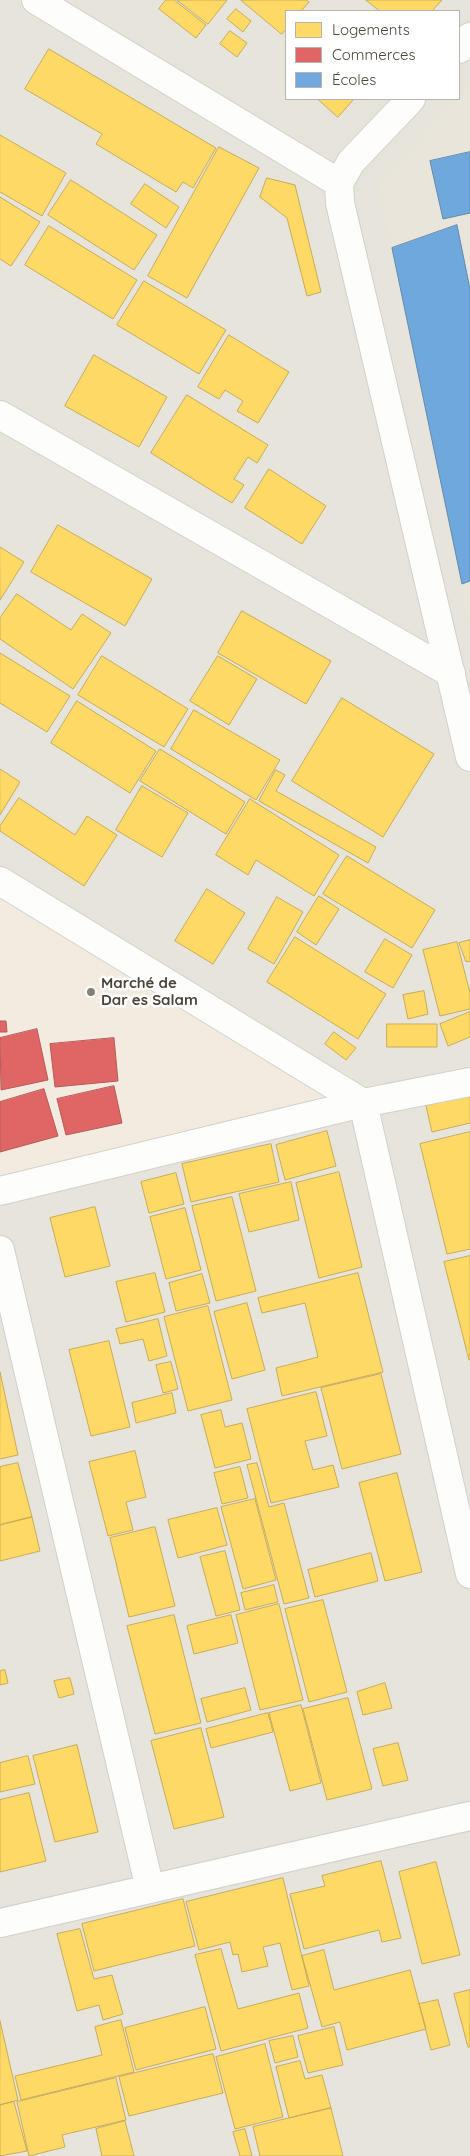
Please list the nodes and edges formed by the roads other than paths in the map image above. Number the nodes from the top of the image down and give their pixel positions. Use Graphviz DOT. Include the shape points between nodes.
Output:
graph roads {
  1 [pos="36,0"];
  2 [pos="470,37"];
  3 [pos="460,48"];
  4 [pos="410,100"];
  5 [pos="339,182"];
  6 [pos="0,415"];
  7 [pos="451,673"];
  8 [pos="470,757"];
  9 [pos="0,881"];
  10 [pos="470,1082"];
  11 [pos="363,1103"];
  12 [pos="0,1191"];
  13 [pos="0,1250"];
  14 [pos="470,1574"];
  15 [pos="470,1816"];
  16 [pos="150,1889"];
  17 [pos="0,1923"];
  1 -- 5 [label="street"];
  2 -- 3 [label="street"];
  4 -- 5 [label="street" via="351,162"];
  5 -- 7 [label="street" via="340,203"];
  6 -- 7 [label="street"];
  7 -- 8 [label="street"];
  9 -- 11 [label="street"];
  10 -- 11 [label="street"];
  11 -- 12 [label="street"];
  11 -- 14 [label="street"];
  13 -- 16 [label="street"];
  15 -- 16 [label="street"];
  16 -- 17 [label="street"];
}
